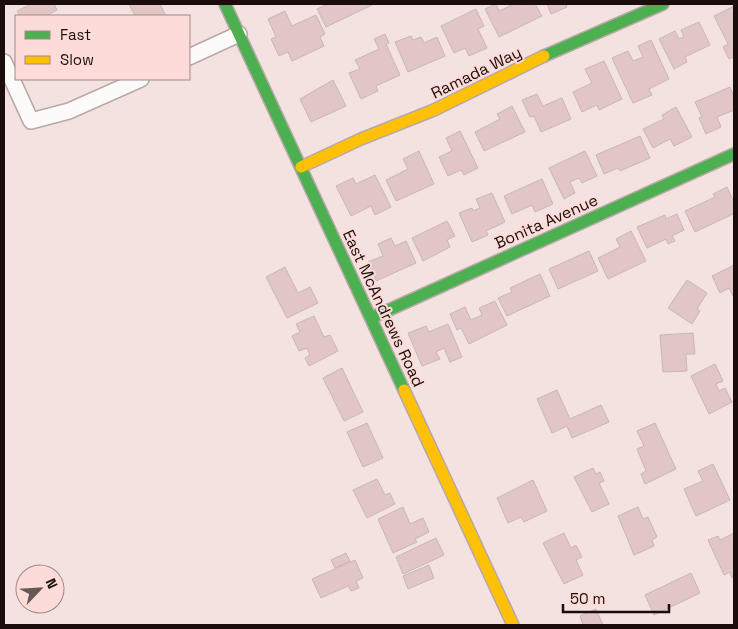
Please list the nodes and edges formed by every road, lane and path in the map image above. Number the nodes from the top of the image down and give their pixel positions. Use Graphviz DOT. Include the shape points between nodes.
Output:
graph roads {
  1 [pos="225,4"];
  2 [pos="663,4"];
  3 [pos="239,34"];
  4 [pos="190,57"];
  5 [pos="4,62"];
  6 [pos="139,80"];
  7 [pos="734,154"];
  8 [pos="301,167"];
  9 [pos="371,318"];
  10 [pos="514,625"];
  1 -- 3 [label="street, East McAndrews Road"];
  2 -- 8 [label="street, Ramada Way" via="574,42 434,110"];
  3 -- 4 [label="street"];
  3 -- 8 [label="street, East McAndrews Road"];
  5 -- 6 [label="street" via="31,121 70,111"];
  7 -- 9 [label="street, Bonita Avenue"];
  8 -- 9 [label="street, East McAndrews Road"];
  9 -- 10 [label="street, East McAndrews Road"];
}
